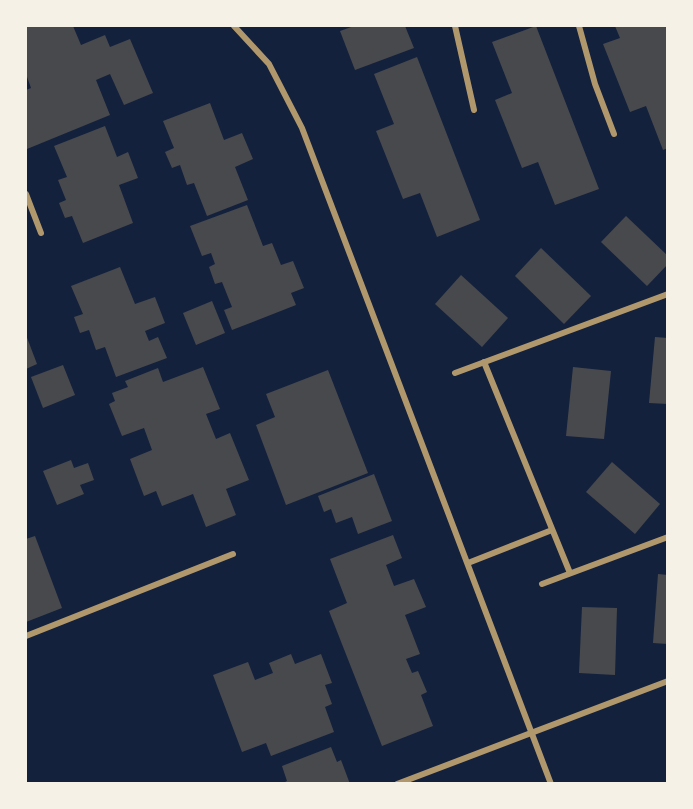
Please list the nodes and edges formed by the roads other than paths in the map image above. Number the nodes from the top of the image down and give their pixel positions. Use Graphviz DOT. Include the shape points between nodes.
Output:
graph roads {
  1 [pos="234,26"];
  2 [pos="455,26"];
  3 [pos="579,26"];
  4 [pos="474,110"];
  5 [pos="614,134"];
  6 [pos="26,194"];
  7 [pos="41,232"];
  8 [pos="668,294"];
  9 [pos="484,362"];
  10 [pos="455,373"];
  11 [pos="552,530"];
  12 [pos="668,537"];
  13 [pos="233,554"];
  14 [pos="468,563"];
  15 [pos="570,573"];
  16 [pos="542,584"];
  17 [pos="26,636"];
  18 [pos="668,681"];
  19 [pos="532,733"];
  20 [pos="397,783"];
  21 [pos="551,783"];
  1 -- 14 [label="street" via="269,64 302,128"];
  2 -- 4 [label="street"];
  3 -- 5 [label="street"];
  6 -- 7 [label="street"];
  8 -- 9 [label="street"];
  9 -- 10 [label="street"];
  9 -- 11 [label="street"];
  11 -- 14 [label="street"];
  11 -- 15 [label="street"];
  12 -- 15 [label="street"];
  13 -- 17 [label="street"];
  14 -- 19 [label="street"];
  15 -- 16 [label="street"];
  18 -- 19 [label="street"];
  19 -- 20 [label="street"];
  19 -- 21 [label="street"];
}
